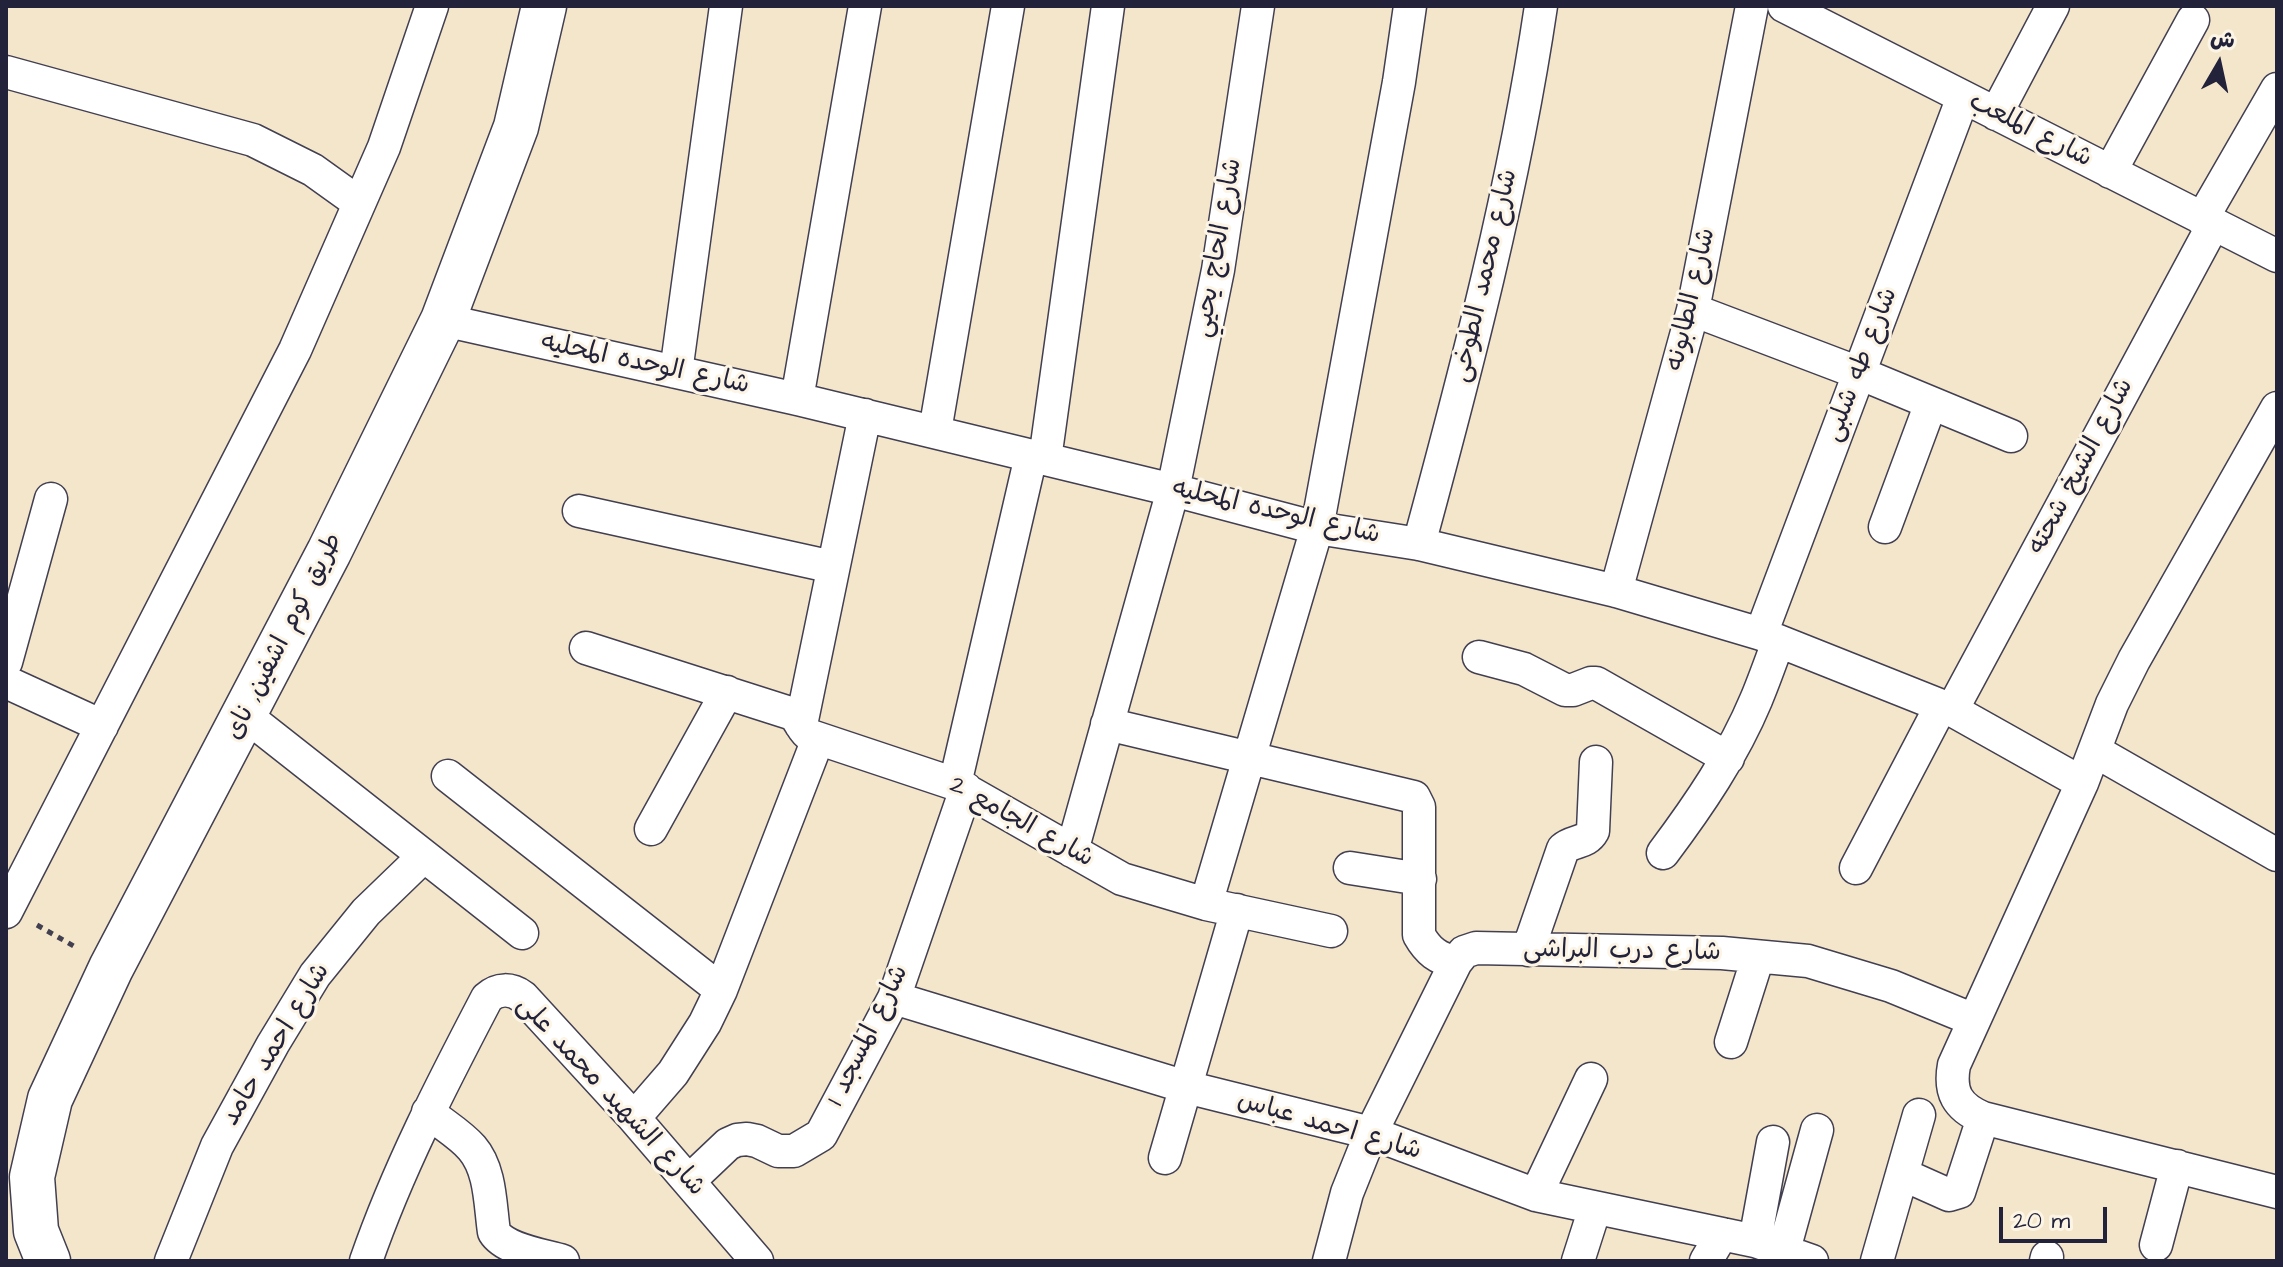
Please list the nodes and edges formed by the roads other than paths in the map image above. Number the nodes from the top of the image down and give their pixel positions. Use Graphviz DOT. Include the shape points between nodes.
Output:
graph roads {
  1 [pos="432,6"];
  2 [pos="544,6"];
  3 [pos="726,6"];
  4 [pos="865,6"];
  5 [pos="1008,6"];
  6 [pos="1108,6"];
  7 [pos="1258,6"];
  8 [pos="1410,6"];
  9 [pos="1541,6"];
  10 [pos="1752,6"];
  11 [pos="1784,6"];
  12 [pos="2053,6"];
  13 [pos="1828,16"];
  14 [pos="2193,20"];
  15 [pos="6,72"];
  16 [pos="2277,89"];
  17 [pos="1963,97"];
  18 [pos="1996,114"];
  19 [pos="2110,172"];
  20 [pos="359,203"];
  21 [pos="2208,222"];
  22 [pos="2277,256"];
  23 [pos="1693,310"];
  24 [pos="443,320"];
  25 [pos="676,372"];
  26 [pos="1859,373"];
  27 [pos="797,399"];
  28 [pos="1931,403"];
  29 [pos="2277,408"];
  30 [pos="865,415"];
  31 [pos="935,431"];
  32 [pos="2011,436"];
  33 [pos="1038,457"];
  34 [pos="1173,490"];
  35 [pos="51,499"];
  36 [pos="579,511"];
  37 [pos="1885,527"];
  38 [pos="1317,528"];
  39 [pos="1419,544"];
  40 [pos="833,567"];
  41 [pos="1616,591"];
  42 [pos="1770,638"];
  43 [pos="586,648"];
  44 [pos="1479,657"];
  45 [pos="6,662"];
  46 [pos="6,682"];
  47 [pos="727,692"];
  48 [pos="1946,708"];
  49 [pos="245,715"];
  50 [pos="1107,724"];
  51 [pos="102,726"];
  52 [pos="810,732"];
  53 [pos="2095,751"];
  54 [pos="1249,758"];
  55 [pos="1728,758"];
  56 [pos="1596,762"];
  57 [pos="448,776"];
  58 [pos="2082,783"];
  59 [pos="960,787"];
  60 [pos="651,829"];
  61 [pos="1072,851"];
  62 [pos="1663,853"];
  63 [pos="2277,855"];
  64 [pos="424,856"];
  65 [pos="1350,868"];
  66 [pos="1856,868"];
  67 [pos="1420,879"];
  68 [pos="1222,907"];
  69 [pos="7,910"];
  70 [pos="1331,931"];
  71 [pos="522,933"];
  72 [pos="1528,950"];
  73 [pos="1758,957"];
  74 [pos="1456,962"];
  75 [pos="721,990"];
  76 [pos="894,998"];
  77 [pos="1974,1020"];
  78 [pos="1731,1042"];
  79 [pos="1591,1079"];
  80 [pos="1186,1087"];
  81 [pos="428,1112"];
  82 [pos="1919,1115"];
  83 [pos="634,1118"];
  84 [pos="1983,1118"];
  85 [pos="1817,1130"];
  86 [pos="1371,1133"];
  87 [pos="1773,1142"];
  88 [pos="1165,1158"];
  89 [pos="2177,1166"];
  90 [pos="1902,1174"];
  91 [pos="689,1181"];
  92 [pos="2277,1192"];
  93 [pos="1536,1195"];
  94 [pos="1595,1208"];
  95 [pos="2156,1245"];
  96 [pos="1714,1248"];
  97 [pos="1784,1251"];
  98 [pos="48,1261"];
  99 [pos="171,1261"];
  100 [pos="366,1261"];
  101 [pos="563,1261"];
  102 [pos="757,1261"];
  103 [pos="1329,1261"];
  104 [pos="1578,1261"];
  105 [pos="1877,1261"];
  1 -- 20 [label="street"];
  2 -- 24 [label="street, طريق كوم اشفين, ناى" via="516,127"];
  3 -- 25 [label="street"];
  4 -- 27 [label="street"];
  5 -- 31 [label="street"];
  6 -- 33 [label="street, شارع المسجد 1"];
  7 -- 34 [label="street, شارع الحاج يحيي" via="1218,270"];
  8 -- 38 [label="street"];
  9 -- 39 [label="street, شارع محمد الطوخى" via="1498,228"];
  10 -- 23 [label="street, شارع الطابونه"];
  11 -- 13 [label="street, شارع الملعب"];
  12 -- 18 [label="street"];
  13 -- 17 [label="street, شارع الملعب"];
  14 -- 19 [label="street"];
  15 -- 20 [label="street" via="253,140 313,170"];
  16 -- 21 [label="street, شارع الشيخ شحته"];
  17 -- 18 [label="street, شارع الملعب"];
  17 -- 26 [label="street, شارع طه شلبى"];
  18 -- 19 [label="street, شارع الملعب"];
  19 -- 21 [label="street, شارع الملعب"];
  20 -- 51 [label="street" via="295,350"];
  21 -- 22 [label="street, شارع الملعب"];
  21 -- 48 [label="street, شارع الشيخ شحته"];
  23 -- 26 [label="street"];
  23 -- 41 [label="street, شارع الطابونه"];
  24 -- 25 [label="street, شارع الوحده المحليه"];
  24 -- 49 [label="street, طريق كوم اشفين, ناى"];
  25 -- 27 [label="street, شارع الوحده المحليه"];
  26 -- 28 [label="street"];
  26 -- 42 [label="street, شارع طه شلبى"];
  27 -- 30 [label="street, شارع الوحده المحليه"];
  28 -- 32 [label="street"];
  28 -- 37 [label="street"];
  29 -- 53 [label="street" via="2134,660"];
  30 -- 31 [label="street, شارع الوحده المحليه"];
  30 -- 40 [label="street"];
  31 -- 33 [label="street, شارع الوحده المحليه"];
  33 -- 34 [label="street, شارع الوحده المحليه"];
  33 -- 59 [label="street, شارع المسجد 1"];
  34 -- 38 [label="street, شارع الوحده المحليه"];
  34 -- 50 [label="street, شارع الحاج يحيي"];
  35 -- 45 [label="street"];
  36 -- 40 [label="street"];
  38 -- 39 [label="street, شارع الوحده المحليه"];
  38 -- 54 [label="street"];
  39 -- 41 [label="street, شارع الوحده المحليه"];
  40 -- 52 [label="street"];
  41 -- 42 [label="street, شارع الوحده المحليه"];
  42 -- 48 [label="street, شارع الوحده المحليه"];
  42 -- 55 [label="street, شارع طه شلبى" via="1756,701"];
  43 -- 47 [label="street, شارع الجامع 2"];
  44 -- 55 [label="street" via="1524,669 1565,690 1596,683"];
  46 -- 51 [label="street"];
  47 -- 52 [label="street, شارع الجامع 2" via="793,714"];
  47 -- 60 [label="street"];
  48 -- 58 [label="street, شارع الوحده المحليه"];
  48 -- 66 [label="street, شارع الشيخ شحته"];
  49 -- 64 [label="street"];
  49 -- 98 [label="street, طريق كوم اشفين, ناى" via="111,968 50,1099 32,1177 36,1231"];
  50 -- 54 [label="street"];
  50 -- 61 [label="street, شارع الحاج يحيي"];
  51 -- 69 [label="street"];
  52 -- 59 [label="street, شارع الجامع 2"];
  52 -- 75 [label="street"];
  53 -- 58 [label="street"];
  53 -- 63 [label="street"];
  54 -- 67 [label="street" via="1414,797 1419,807"];
  54 -- 68 [label="street"];
  55 -- 62 [label="street, شارع طه شلبى"];
  56 -- 72 [label="street" via="1593,831 1588,839 1563,849"];
  57 -- 75 [label="street"];
  58 -- 77 [label="street"];
  59 -- 61 [label="street, شارع الجامع 2"];
  59 -- 76 [label="street, شارع المسجد 1"];
  61 -- 68 [label="street, شارع الجامع 2" via="1122,879"];
  64 -- 71 [label="street"];
  64 -- 99 [label="street, شارع احمد حامد" via="366,912 315,975 217,1146"];
  65 -- 67 [label="street"];
  67 -- 74 [label="street" via="1419,935 1433,954"];
  68 -- 70 [label="street, شارع الجامع 2"];
  68 -- 80 [label="street"];
  72 -- 73 [label="street, شارع درب البراشى"];
  72 -- 74 [label="street, شارع درب البراشى" via="1476,948"];
  73 -- 77 [label="street, شارع درب البراشى" via="1822,965"];
  73 -- 78 [label="street"];
  74 -- 86 [label="street"];
  75 -- 83 [label="street" via="673,1073"];
  76 -- 80 [label="street, شارع احمد عباس"];
  76 -- 91 [label="street, شارع المسجد 1" via="821,1135 794,1151 737,1140"];
  77 -- 84 [label="street" via="1951,1078 1960,1103"];
  79 -- 93 [label="street"];
  80 -- 86 [label="street, شارع احمد عباس"];
  80 -- 88 [label="street"];
  81 -- 83 [label="street, شارع الشهيد محمد على" via="487,998 509,990 523,997"];
  81 -- 100 [label="street, شارع الشهيد محمد على"];
  81 -- 101 [label="street" via="478,1156 497,1238"];
  82 -- 90 [label="street"];
  83 -- 91 [label="street, شارع الشهيد محمد على"];
  84 -- 89 [label="street"];
  84 -- 90 [label="street" via="1959,1192 1949,1195"];
  85 -- 97 [label="street"];
  86 -- 93 [label="street, شارع احمد عباس"];
  86 -- 103 [label="street" via="1347,1193"];
  87 -- 97 [label="street"];
  89 -- 92 [label="street"];
  89 -- 95 [label="street"];
  90 -- 105 [label="street"];
  91 -- 102 [label="street, شارع الشهيد محمد على"];
  93 -- 94 [label="street, شارع احمد عباس"];
  94 -- 96 [label="street, شارع احمد عباس"];
  94 -- 104 [label="street"];
  96 -- 97 [label="street, شارع احمد عباس"];
}
